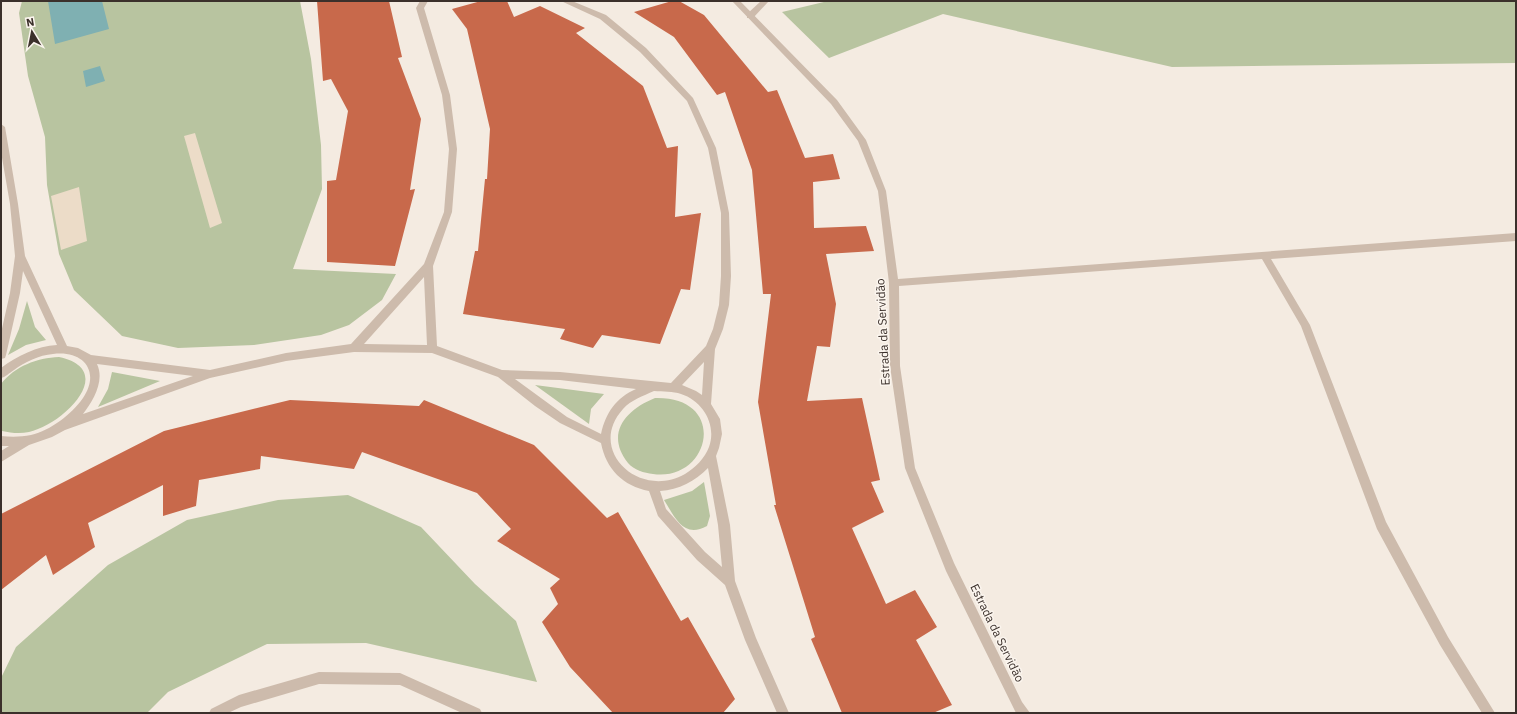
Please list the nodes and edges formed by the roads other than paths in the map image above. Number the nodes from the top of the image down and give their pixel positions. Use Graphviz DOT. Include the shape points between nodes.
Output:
graph roads {
  1 [pos="424,1"];
  2 [pos="565,1"];
  3 [pos="736,1"];
  4 [pos="765,1"];
  5 [pos="750,16"];
  6 [pos="1,127"];
  7 [pos="1516,237"];
  8 [pos="20,256"];
  9 [pos="1265,256"];
  10 [pos="428,266"];
  11 [pos="894,283"];
  12 [pos="354,348"];
  13 [pos="64,349"];
  14 [pos="432,349"];
  15 [pos="710,349"];
  16 [pos="1,355"];
  17 [pos="89,359"];
  18 [pos="1,374"];
  19 [pos="210,374"];
  20 [pos="502,374"];
  21 [pos="654,387"];
  22 [pos="674,387"];
  23 [pos="706,405"];
  24 [pos="64,425"];
  25 [pos="605,440"];
  26 [pos="1,441"];
  27 [pos="27,441"];
  28 [pos="1,457"];
  29 [pos="711,457"];
  30 [pos="653,487"];
  31 [pos="729,580"];
  32 [pos="215,713"];
  33 [pos="476,713"];
  34 [pos="783,713"];
  35 [pos="1024,713"];
  36 [pos="1489,713"];
  1 -- 10 [label="street" via="420,8 446,95 453,148 448,212"];
  2 -- 15 [label="street" via="603,17 643,50 690,100 712,148 725,214 726,276 724,304"];
  3 -- 5 [label="street, Estrada da Servidão"];
  4 -- 5 [label="street"];
  5 -- 11 [label="street, Estrada da Servidão" via="834,102 862,140 882,191"];
  6 -- 8 [label="street"];
  7 -- 9 [label="street"];
  8 -- 13 [label="street"];
  8 -- 16 [label="street" via="15,293"];
  9 -- 11 [label="street"];
  9 -- 36 [label="street" via="1305,325 1381,525 1444,641"];
  10 -- 12 [label="street"];
  10 -- 14 [label="street"];
  11 -- 35 [label="street, Estrada da Servidão" via="895,366 910,468 950,568 1018,706"];
  12 -- 14 [label="street"];
  12 -- 19 [label="street" via="286,357"];
  13 -- 17 [label="street" via="78,352"];
  13 -- 18 [label="street" via="47,350 29,356"];
  14 -- 20 [label="street"];
  15 -- 22 [label="street"];
  15 -- 23 [label="street"];
  17 -- 19 [label="street"];
  17 -- 24 [label="street" via="95,369 95,382 90,397 79,412"];
  19 -- 24 [label="street"];
  20 -- 21 [label="street" via="560,376"];
  20 -- 25 [label="street" via="548,411 588,434"];
  21 -- 22 [label="street"];
  21 -- 25 [label="street" via="635,394 619,406 609,422"];
  22 -- 23 [label="street" via="692,393"];
  23 -- 29 [label="street" via="715,420 717,439"];
  24 -- 27 [label="street" via="46,435"];
  25 -- 30 [label="street" via="609,458 618,472 634,482"];
  26 -- 27 [label="street"];
  27 -- 28 [label="street"];
  29 -- 30 [label="street" via="697,474 676,485"];
  29 -- 31 [label="street" via="724,524"];
  30 -- 31 [label="street" via="662,512 701,556"];
  31 -- 34 [label="street" via="751,640"];
  32 -- 33 [label="street" via="238,701 320,678 400,679"];
}
